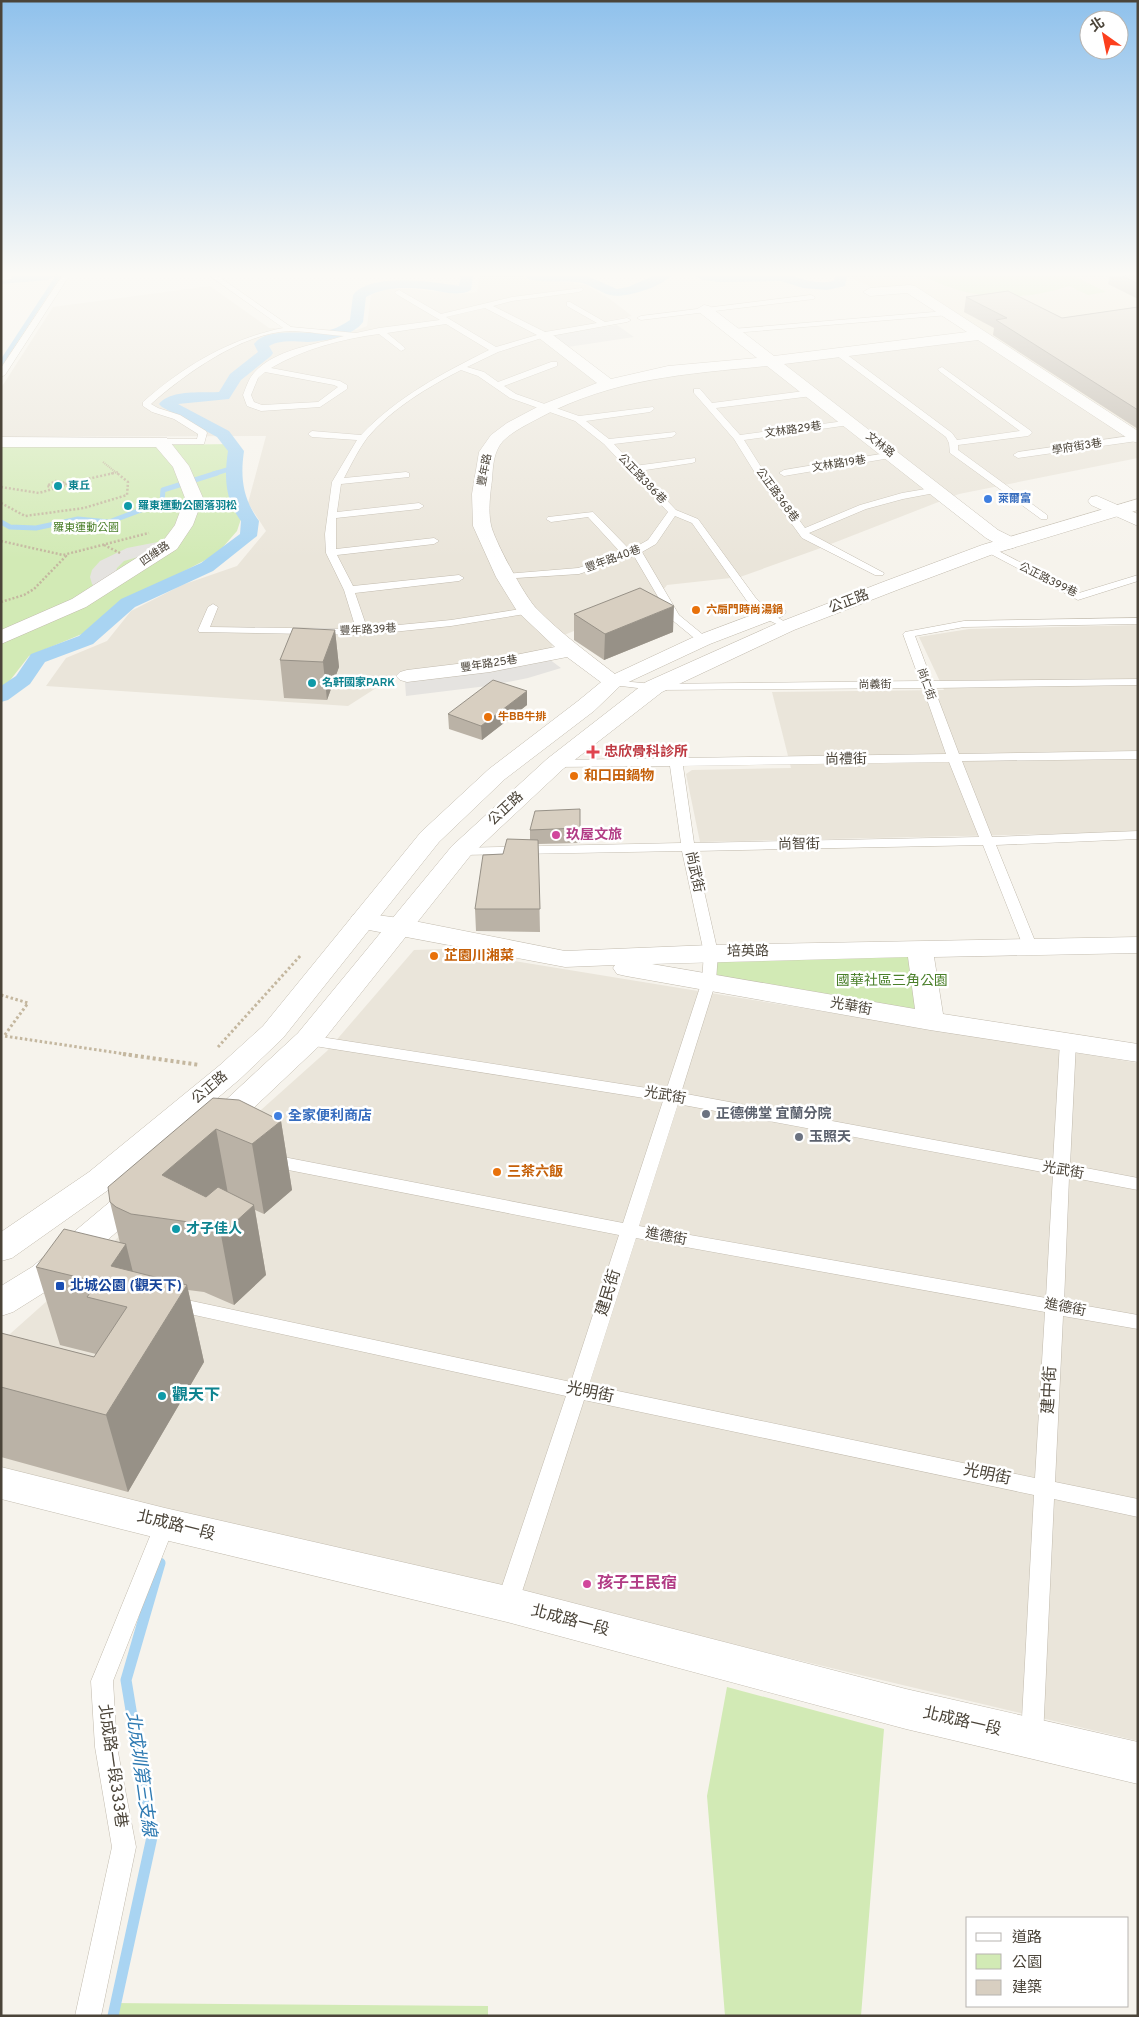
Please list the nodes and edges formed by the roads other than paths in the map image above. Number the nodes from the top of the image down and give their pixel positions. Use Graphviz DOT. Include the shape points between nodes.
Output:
graph roads {
  1 [pos="192,370"];
  2 [pos="263,370"];
  3 [pos="271,370"];
  4 [pos="458,370"];
  5 [pos="469,370"];
  6 [pos="538,370"];
  7 [pos="590,370"];
  8 [pos="677,370"];
  9 [pos="783,370"];
  10 [pos="863,370"];
  11 [pos="945,370"];
  12 [pos="1034,370"];
  13 [pos="608,384"];
  14 [pos="498,385"];
  15 [pos="697,391"];
  16 [pos="812,393"];
  17 [pos="710,406"];
  18 [pos="547,408"];
  19 [pos="650,409"];
  20 [pos="578,419"];
  21 [pos="849,422"];
  22 [pos="312,434"];
  23 [pos="672,434"];
  24 [pos="363,438"];
  25 [pos="738,438"];
  26 [pos="1137,438"];
  27 [pos="1,442"];
  28 [pos="161,442"];
  29 [pos="607,442"];
  30 [pos="954,443"];
  31 [pos="893,455"];
  32 [pos="1018,455"];
  33 [pos="692,460"];
  34 [pos="631,469"];
  35 [pos="784,472"];
  36 [pos="406,475"];
  37 [pos="337,482"];
  38 [pos="1138,489"];
  39 [pos="937,490"];
  40 [pos="1117,505"];
  41 [pos="419,506"];
  42 [pos="673,512"];
  43 [pos="331,516"];
  44 [pos="1044,517"];
  45 [pos="551,519"];
  46 [pos="1138,521"];
  47 [pos="803,532"];
  48 [pos="434,540"];
  49 [pos="997,542"];
  50 [pos="331,553"];
  51 [pos="633,553"];
  52 [pos="879,573"];
  53 [pos="506,577"];
  54 [pos="458,578"];
  55 [pos="1138,578"];
  56 [pos="349,590"];
  57 [pos="213,607"];
  58 [pos="527,611"];
  59 [pos="777,621"];
  60 [pos="1138,621"];
  61 [pos="363,632"];
  62 [pos="1,638"];
  63 [pos="703,640"];
  64 [pos="571,650"];
  65 [pos="408,676"];
  66 [pos="613,682"];
  67 [pos="1138,682"];
  68 [pos="926,685"];
  69 [pos="654,687"];
  70 [pos="1138,755"];
  71 [pos="954,758"];
  72 [pos="676,763"];
  73 [pos="555,764"];
  74 [pos="1138,834"];
  75 [pos="987,841"];
  76 [pos="688,848"];
  77 [pos="460,851"];
  78 [pos="362,921"];
  79 [pos="400,926"];
  80 [pos="1138,945"];
  81 [pos="1030,946"];
  82 [pos="920,948"];
  83 [pos="711,953"];
  84 [pos="565,959"];
  85 [pos="709,981"];
  86 [pos="930,1021"];
  87 [pos="308,1040"];
  88 [pos="1068,1042"];
  89 [pos="1138,1053"];
  90 [pos="672,1097"];
  91 [pos="195,1145"];
  92 [pos="253,1157"];
  93 [pos="1061,1170"];
  94 [pos="159,1178"];
  95 [pos="1138,1184"];
  96 [pos="628,1230"];
  97 [pos="1,1249"];
  98 [pos="160,1301"];
  99 [pos="1,1303"];
  100 [pos="1054,1305"];
  101 [pos="1138,1322"];
  102 [pos="578,1391"];
  103 [pos="1,1483"];
  104 [pos="1045,1487"];
  105 [pos="1138,1508"];
  106 [pos="165,1524"];
  107 [pos="507,1604"];
  108 [pos="1032,1737"];
  109 [pos="1138,1763"];
  110 [pos="88,2016"];
  1 -- 28 [label="lane" via="164,387 146,404 204,433 201,442"];
  2 -- 3 [label="lane" via="256,375 247,395 250,404 261,408 320,404 344,387"];
  4 -- 24 [label="lane" via="404,401"];
  5 -- 14 [label="lane, 公正路386巷"];
  6 -- 14 [label="lane"];
  7 -- 13 [label="street"];
  8 -- 13 [label="street, 豐年路"];
  9 -- 16 [label="street, 文林路"];
  10 -- 30 [label="lane" via="949,434"];
  11 -- 30 [label="lane" via="1028,433"];
  12 -- 26 [label="street"];
  13 -- 18 [label="street, 豐年路"];
  14 -- 18 [label="lane, 公正路386巷" via="512,396"];
  15 -- 17 [label="lane, 公正路368巷"];
  16 -- 17 [label="lane"];
  16 -- 21 [label="street, 文林路"];
  17 -- 25 [label="lane, 公正路368巷"];
  18 -- 20 [label="lane, 公正路386巷"];
  18 -- 53 [label="street, 豐年路" via="505,432 487,452 481,494 482,526"];
  19 -- 20 [label="lane"];
  20 -- 29 [label="lane, 公正路386巷"];
  21 -- 25 [label="lane, 文林路29巷"];
  21 -- 31 [label="street, 文林路"];
  22 -- 24 [label="lane"];
  23 -- 29 [label="lane"];
  24 -- 37 [label="lane"];
  25 -- 47 [label="lane, 公正路368巷"];
  26 -- 32 [label="lane, 學府街3巷"];
  27 -- 28 [label="street"];
  28 -- 62 [label="street, 四維路" via="181,466 194,498 184,525 170,545 79,603"];
  29 -- 34 [label="lane, 公正路386巷"];
  30 -- 44 [label="lane" via="953,451"];
  31 -- 35 [label="lane, 文林路19巷"];
  31 -- 39 [label="street, 文林路"];
  33 -- 34 [label="lane"];
  34 -- 42 [label="lane, 公正路386巷"];
  36 -- 37 [label="lane"];
  37 -- 43 [label="lane"];
  38 -- 40 [label="street, 公正路"];
  39 -- 47 [label="lane" via="863,507"];
  39 -- 49 [label="street, 文林路"];
  40 -- 44 [label="street, 公正路"];
  40 -- 46 [label="street"];
  40 -- 49 [label="street, 公正路"];
  41 -- 43 [label="lane"];
  42 -- 51 [label="lane, 豐年路40巷" via="652,542"];
  42 -- 59 [label="lane, 公正路386巷" via="696,521 751,599"];
  43 -- 50 [label="lane"];
  44 -- 49 [label="street, 公正路"];
  45 -- 51 [label="lane" via="590,514"];
  47 -- 52 [label="lane, 公正路368巷"];
  48 -- 50 [label="lane"];
  49 -- 52 [label="street, 公正路"];
  49 -- 55 [label="lane, 公正路399巷" via="1078,597"];
  49 -- 59 [label="street, 公正路"];
  50 -- 56 [label="lane"];
  51 -- 53 [label="lane, 豐年路40巷" via="579,571"];
  51 -- 63 [label="lane" via="675,617"];
  52 -- 59 [label="street, 公正路"];
  53 -- 58 [label="street, 豐年路"];
  54 -- 56 [label="lane"];
  56 -- 61 [label="lane"];
  57 -- 61 [label="lane, 豐年路39巷" via="202,630"];
  58 -- 61 [label="lane, 豐年路39巷"];
  58 -- 64 [label="street, 豐年路"];
  59 -- 63 [label="street, 公正路"];
  59 -- 69 [label="street, 公正路"];
  60 -- 68 [label="lane, 尚仁街" via="964,624 909,634"];
  63 -- 66 [label="street, 公正路"];
  64 -- 65 [label="street, 豐年路25巷" via="490,666"];
  64 -- 66 [label="street, 豐年路"];
  66 -- 69 [label="lane, 尚義街"];
  66 -- 78 [label="street, 公正路" via="497,774 430,837"];
  67 -- 68 [label="lane, 尚義街"];
  68 -- 69 [label="lane, 尚義街"];
  68 -- 71 [label="lane, 尚仁街"];
  69 -- 73 [label="street, 公正路"];
  70 -- 71 [label="lane, 尚禮街"];
  71 -- 72 [label="lane, 尚禮街"];
  71 -- 75 [label="lane, 尚仁街"];
  72 -- 73 [label="lane, 尚禮街"];
  72 -- 76 [label="lane, 尚武街"];
  73 -- 77 [label="street, 公正路"];
  74 -- 75 [label="lane, 尚智街"];
  75 -- 76 [label="lane, 尚智街"];
  75 -- 81 [label="lane, 尚仁街"];
  76 -- 77 [label="lane, 尚智街"];
  76 -- 83 [label="lane, 尚武街"];
  77 -- 79 [label="street, 公正路"];
  78 -- 79 [label="street, 培英路"];
  78 -- 97 [label="street, 公正路" via="273,1032 230,1072 100,1180"];
  79 -- 84 [label="street, 培英路"];
  79 -- 87 [label="street, 公正路"];
  80 -- 81 [label="street, 培英路"];
  81 -- 82 [label="street, 培英路"];
  82 -- 83 [label="street, 培英路"];
  82 -- 86 [label="street"];
  83 -- 84 [label="street, 培英路"];
  83 -- 85 [label="lane, 尚武街"];
  84 -- 85 [label="street, 光華街"];
  85 -- 86 [label="street, 光華街"];
  85 -- 90 [label="lane, 建民街"];
  86 -- 88 [label="street, 光華街"];
  87 -- 90 [label="lane, 光武街"];
  87 -- 91 [label="street, 公正路"];
  88 -- 89 [label="street, 光華街"];
  88 -- 93 [label="lane, 建中街"];
  90 -- 93 [label="lane, 光武街"];
  90 -- 96 [label="lane, 建民街"];
  92 -- 96 [label="lane, 進德街"];
  93 -- 95 [label="lane, 光武街"];
  93 -- 100 [label="lane, 建中街"];
  94 -- 99 [label="street" via="53,1278"];
  96 -- 100 [label="lane, 進德街"];
  96 -- 102 [label="lane, 建民街"];
  98 -- 102 [label="lane, 光明街"];
  100 -- 101 [label="lane, 進德街"];
  100 -- 104 [label="lane, 建中街"];
  102 -- 104 [label="lane, 光明街"];
  102 -- 107 [label="lane, 建民街"];
  103 -- 106 [label="street, 北成路一段"];
  104 -- 105 [label="lane, 光明街"];
  104 -- 108 [label="lane, 建中街"];
  106 -- 107 [label="street, 北成路一段"];
  106 -- 110 [label="lane, 北成路一段333巷" via="102,1681 106,1747 124,1847"];
  107 -- 108 [label="street, 北成路一段" via="906,1709"];
  108 -- 109 [label="street, 北成路一段"];
}
